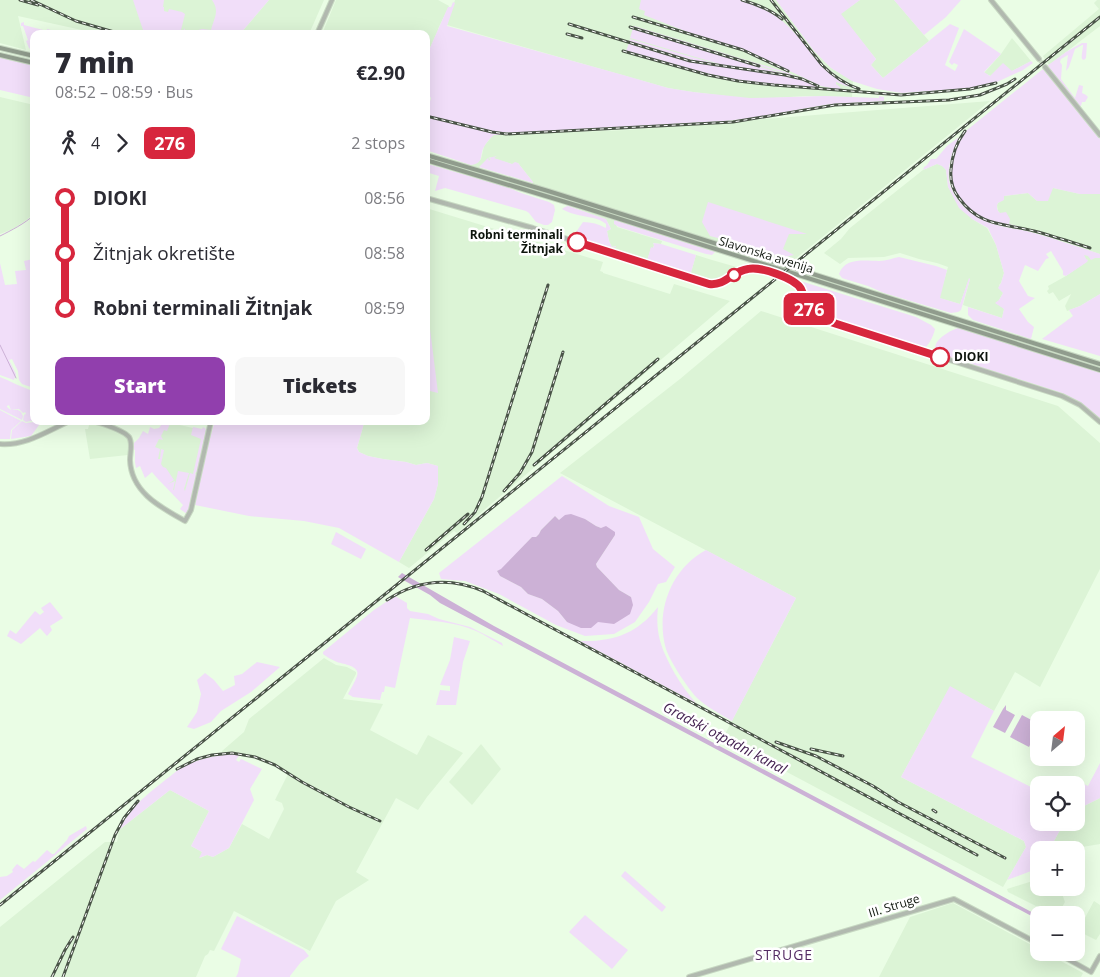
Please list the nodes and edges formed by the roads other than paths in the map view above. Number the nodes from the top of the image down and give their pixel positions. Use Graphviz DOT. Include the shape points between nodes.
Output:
graph roads {
  1 [pos="332,0"];
  2 [pos="991,0"];
  3 [pos="319,30"];
  4 [pos="0,48"];
  5 [pos="0,55"];
  6 [pos="30,55"];
  7 [pos="1039,59"];
  8 [pos="30,62"];
  9 [pos="1045,67"];
  10 [pos="1100,135"];
  11 [pos="430,156"];
  12 [pos="430,161"];
  13 [pos="430,199"];
  14 [pos="1100,364"];
  15 [pos="1100,370"];
  16 [pos="1100,422"];
  17 [pos="62,425"];
  18 [pos="103,425"];
  19 [pos="210,425"];
  20 [pos="0,444"];
  21 [pos="1030,939"];
  22 [pos="1099,957"];
  23 [pos="1071,961"];
  24 [pos="689,977"];
  1 -- 3 [label="street"];
  2 -- 7 [label="street"];
  4 -- 6 [label="main road"];
  5 -- 8 [label="main road"];
  9 -- 10 [label="street"];
  11 -- 14 [label="main road, Slavonska avenija"];
  12 -- 15 [label="main road, Slavonska avenija"];
  13 -- 16 [label="street, Slavonska avenija" via="709,284 720,283 746,269 755,268 775,274 798,285 808,307 818,318 1062,396 1080,405"];
  17 -- 20 [label="street" via="30,440"];
  18 -- 19 [label="street" via="128,436 131,442 130,466 140,488 156,504 185,521 191,510"];
  21 -- 24 [label="street, III. Struge" via="954,900"];
  22 -- 23 [label="street" via="1091,972"];
}
